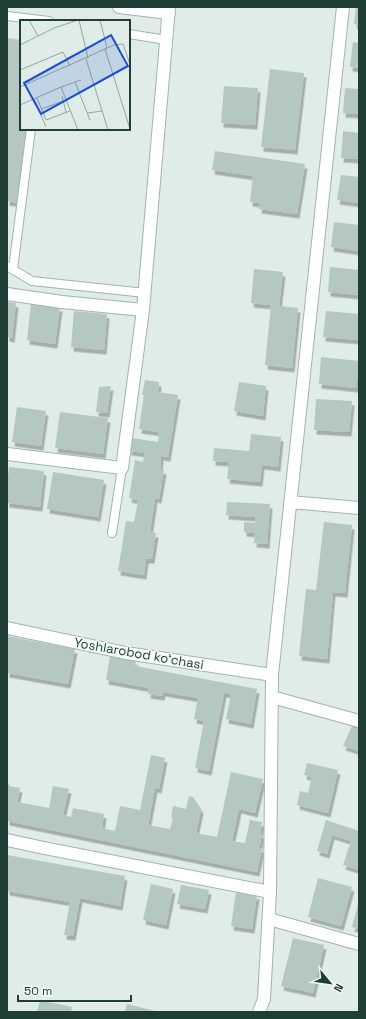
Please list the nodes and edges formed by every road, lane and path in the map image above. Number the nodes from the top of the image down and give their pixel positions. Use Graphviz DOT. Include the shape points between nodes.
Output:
graph roads {
  1 [pos="118,7"];
  2 [pos="343,7"];
  3 [pos="169,10"];
  4 [pos="7,16"];
  5 [pos="37,20"];
  6 [pos="130,34"];
  7 [pos="166,40"];
  8 [pos="31,130"];
  9 [pos="10,267"];
  10 [pos="145,293"];
  11 [pos="7,294"];
  12 [pos="143,310"];
  13 [pos="7,454"];
  14 [pos="122,468"];
  15 [pos="290,502"];
  16 [pos="359,508"];
  17 [pos="112,533"];
  18 [pos="7,628"];
  19 [pos="272,675"];
  20 [pos="272,697"];
  21 [pos="359,721"];
  22 [pos="7,840"];
  23 [pos="270,892"];
  24 [pos="269,919"];
  25 [pos="359,944"];
  26 [pos="259,1012"];
  1 -- 3 [label="street"];
  2 -- 15 [label="street"];
  3 -- 7 [label="street"];
  4 -- 5 [label="lane"];
  6 -- 7 [label="lane"];
  7 -- 10 [label="street"];
  8 -- 9 [label="lane"];
  9 -- 10 [label="lane" via="32,281"];
  10 -- 12 [label="street"];
  11 -- 12 [label="street"];
  12 -- 14 [label="street"];
  13 -- 14 [label="street"];
  14 -- 17 [label="lane"];
  15 -- 16 [label="street"];
  15 -- 19 [label="street"];
  18 -- 19 [label="street, Yoshlarobod koʻchasi" via="126,654"];
  19 -- 20 [label="street"];
  20 -- 21 [label="street"];
  20 -- 23 [label="street"];
  22 -- 23 [label="street"];
  23 -- 24 [label="street"];
  24 -- 25 [label="street"];
  24 -- 26 [label="street" via="264,999"];
}
